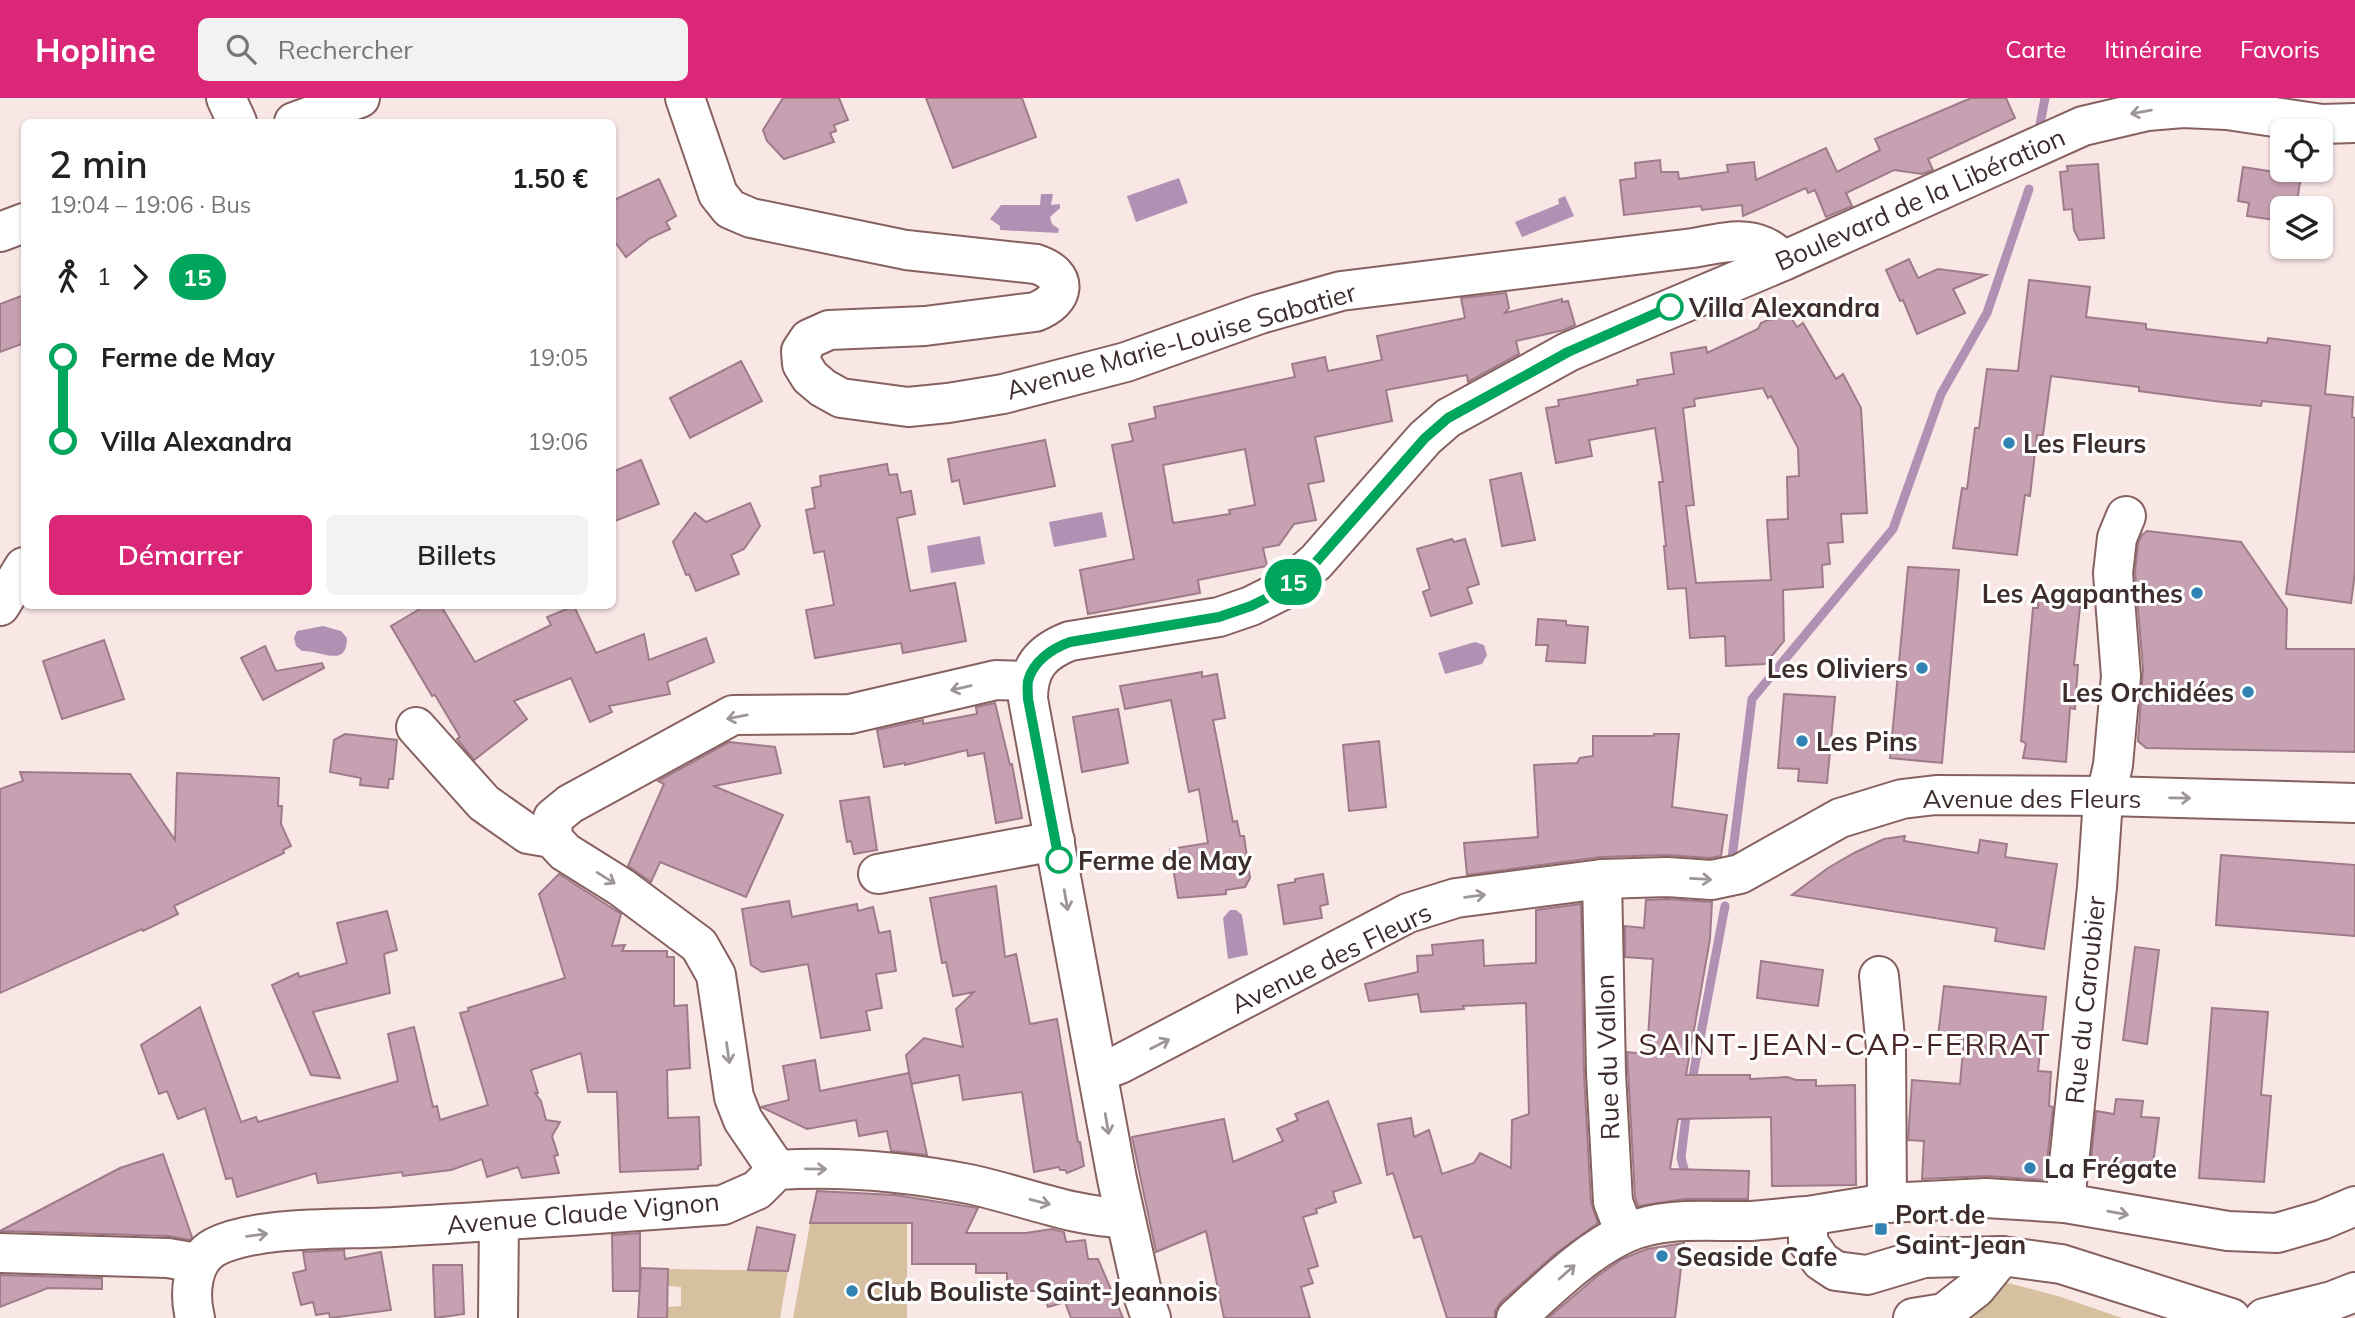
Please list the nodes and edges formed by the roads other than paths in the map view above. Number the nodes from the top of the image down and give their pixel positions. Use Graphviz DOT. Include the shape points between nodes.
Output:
graph roads {
  1 [pos="226,98"];
  2 [pos="359,98"];
  3 [pos="685,98"];
  4 [pos="236,119"];
  5 [pos="301,119"];
  6 [pos="2355,122"];
  7 [pos="21,224"];
  8 [pos="0,232"];
  9 [pos="1783,261"];
  10 [pos="2126,516"];
  11 [pos="21,572"];
  12 [pos="0,606"];
  13 [pos="1028,681"];
  14 [pos="416,727"];
  15 [pos="2107,796"];
  16 [pos="2355,803"];
  17 [pos="552,838"];
  18 [pos="1055,841"];
  19 [pos="878,874"];
  20 [pos="1602,878"];
  21 [pos="1879,976"];
  22 [pos="1098,1072"];
  23 [pos="777,1170"];
  24 [pos="1887,1203"];
  25 [pos="2065,1203"];
  26 [pos="2355,1206"];
  27 [pos="1808,1216"];
  28 [pos="1125,1219"];
  29 [pos="499,1221"];
  30 [pos="1625,1233"];
  31 [pos="0,1253"];
  32 [pos="2001,1256"];
  33 [pos="197,1263"];
  34 [pos="2355,1292"];
  35 [pos="195,1318"];
  36 [pos="498,1318"];
  37 [pos="1152,1318"];
  38 [pos="1516,1318"];
  39 [pos="1913,1318"];
  40 [pos="2227,1318"];
  41 [pos="2264,1318"];
  1 -- 4 [label="street"];
  2 -- 5 [label="street"];
  3 -- 9 [label="street, Avenue Marie-Louise Sabatier" via="718,194 730,209 751,218 906,250 1036,264 1051,269 1059,280 1054,301 1035,312 925,326 829,330 809,339 801,351 810,377 841,398 873,404 908,408 1003,394 1126,362 1260,314 1341,291 1731,241 1754,242 1773,250"];
  6 -- 9 [label="street, Boulevard de la Libération, one-way" via="2322,124 2183,108 2108,119 2083,126"];
  7 -- 8 [label="street"];
  9 -- 13 [label="street, Boulevard de la Libération" via="1568,352 1448,418 1316,562 1283,590 1219,617 1063,644 1040,661"];
  10 -- 15 [label="street, Rue du Caroubier" via="2117,538 2113,573 2121,676"];
  11 -- 12 [label="street"];
  13 -- 17 [label="street, one-way" via="996,680 850,714 733,715 570,804 553,818"];
  13 -- 18 [label="street"];
  14 -- 17 [label="street" via="484,803 528,834"];
  15 -- 16 [label="street, Avenue des Fleurs, one-way"];
  20 -- 15 [label="street, Avenue des Fleurs, one-way" via="1712,880 1740,874 1840,818 1902,799 1936,795"];
  15 -- 25 [label="street, Rue du Caroubier"];
  17 -- 23 [label="street, one-way" via="565,852 699,945 716,975 734,1097 743,1120"];
  18 -- 19 [label="street"];
  18 -- 22 [label="street, one-way"];
  22 -- 20 [label="street, Avenue des Fleurs, one-way" via="1408,913 1456,898"];
  20 -- 30 [label="street, Rue du Vallon" via="1613,1202"];
  21 -- 24 [label="street" via="1886,1048"];
  22 -- 28 [label="street, one-way"];
  23 -- 28 [label="street, one-way" via="894,1174 968,1184 1102,1218"];
  23 -- 29 [label="street, Avenue Claude Vignon" via="757,1190 723,1205"];
  24 -- 25 [label="street" via="1986,1198"];
  24 -- 27 [label="street"];
  25 -- 26 [label="street, one-way" via="2228,1231 2277,1233"];
  27 -- 30 [label="street" via="1690,1220"];
  27 -- 32 [label="street" via="1808,1242 1821,1261 1836,1271 1867,1275 1924,1258"];
  28 -- 37 [label="street"];
  33 -- 29 [label="street, Avenue Claude Vignon, one-way" via="213,1248 243,1237"];
  29 -- 36 [label="street"];
  38 -- 30 [label="street, one-way" via="1575,1265"];
  31 -- 33 [label="street" via="168,1258"];
  32 -- 39 [label="street" via="1976,1288 1944,1313"];
  32 -- 40 [label="street" via="2061,1265"];
  33 -- 35 [label="street"];
  34 -- 41 [label="street"];
}
